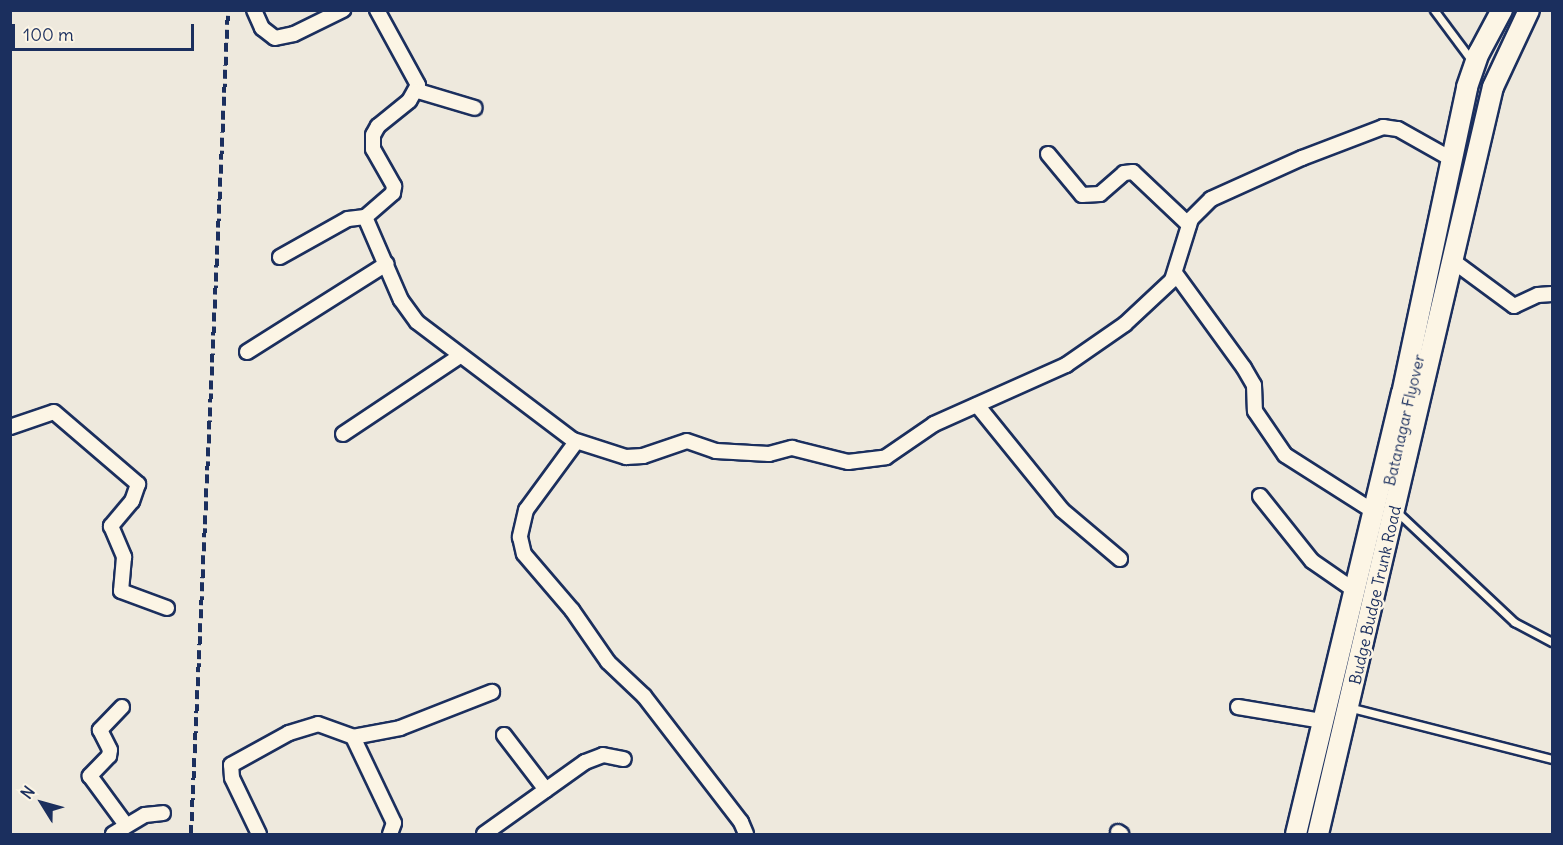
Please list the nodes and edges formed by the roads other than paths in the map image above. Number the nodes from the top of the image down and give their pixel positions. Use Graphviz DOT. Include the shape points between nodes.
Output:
graph roads {
  1 [pos="254,10"];
  2 [pos="344,10"];
  3 [pos="377,10"];
  4 [pos="1434,10"];
  5 [pos="1502,10"];
  6 [pos="1514,10"];
  7 [pos="1529,10"];
  8 [pos="1475,65"];
  9 [pos="418,91"];
  10 [pos="476,108"];
  11 [pos="1048,154"];
  12 [pos="1453,160"];
  13 [pos="365,217"];
  14 [pos="1189,225"];
  15 [pos="280,257"];
  16 [pos="1454,261"];
  17 [pos="386,264"];
  18 [pos="1175,273"];
  19 [pos="1552,294"];
  20 [pos="247,352"];
  21 [pos="460,356"];
  22 [pos="977,405"];
  23 [pos="10,427"];
  24 [pos="343,434"];
  25 [pos="576,442"];
  26 [pos="1260,496"];
  27 [pos="1373,511"];
  28 [pos="1395,511"];
  29 [pos="1120,559"];
  30 [pos="1354,590"];
  31 [pos="167,608"];
  32 [pos="1552,642"];
  33 [pos="492,692"];
  34 [pos="122,707"];
  35 [pos="1238,707"];
  36 [pos="1348,707"];
  37 [pos="1323,721"];
  38 [pos="504,735"];
  39 [pos="353,737"];
  40 [pos="624,759"];
  41 [pos="1552,759"];
  42 [pos="546,790"];
  43 [pos="164,813"];
  44 [pos="126,825"];
  45 [pos="113,834"];
  46 [pos="259,834"];
  47 [pos="390,834"];
  48 [pos="484,834"];
  49 [pos="747,834"];
  50 [pos="1296,834"];
  51 [pos="1305,834"];
  52 [pos="1318,834"];
  1 -- 2 [label="street" via="262,28 275,38 294,34"];
  3 -- 9 [label="street" via="406,60"];
  4 -- 8 [label="lane"];
  5 -- 8 [label="street, Budge Budge Trunk Road"];
  6 -- 51 [label="street, Batanagar Flyover" via="1491,55 1473,110"];
  7 -- 16 [label="street, Budge Budge Trunk Road" via="1493,87"];
  8 -- 12 [label="street, Budge Budge Trunk Road"];
  9 -- 10 [label="street"];
  9 -- 13 [label="street" via="373,135 373,149 394,186 393,193"];
  11 -- 14 [label="street" via="1082,195 1100,194 1124,173 1133,172"];
  12 -- 14 [label="street" via="1398,129 1370,130 1211,200 1198,209"];
  12 -- 27 [label="street, Budge Budge Trunk Road"];
  13 -- 15 [label="street" via="348,219"];
  13 -- 17 [label="street"];
  14 -- 18 [label="street"];
  16 -- 19 [label="street" via="1514,306 1538,295"];
  16 -- 28 [label="street, Budge Budge Trunk Road"];
  17 -- 20 [label="street"];
  17 -- 21 [label="street" via="409,312"];
  18 -- 22 [label="street" via="1167,286 1125,324 1066,365"];
  18 -- 27 [label="street" via="1244,368 1254,385 1255,411 1285,455"];
  21 -- 24 [label="street"];
  21 -- 25 [label="street"];
  22 -- 25 [label="street" via="874,460 830,459 792,448 769,454 716,451 687,441 636,458"];
  22 -- 29 [label="street" via="1062,510"];
  23 -- 31 [label="street" via="54,412 138,484 132,501 111,526 124,557 121,591"];
  25 -- 49 [label="street" via="526,510 520,537 524,554 572,610 609,662 644,696"];
  26 -- 30 [label="street" via="1312,561"];
  27 -- 30 [label="street, Budge Budge Trunk Road"];
  28 -- 32 [label="lane" via="1514,622"];
  28 -- 36 [label="street, Budge Budge Trunk Road"];
  30 -- 37 [label="street, Budge Budge Trunk Road"];
  33 -- 39 [label="street" via="400,728"];
  34 -- 44 [label="street" via="100,730 109,756 90,776"];
  35 -- 37 [label="street"];
  36 -- 41 [label="lane"];
  36 -- 52 [label="street, Budge Budge Trunk Road"];
  37 -- 50 [label="street, Budge Budge Trunk Road"];
  38 -- 42 [label="street"];
  39 -- 46 [label="street" via="328,725 309,726 234,762 230,769 232,778"];
  39 -- 47 [label="street" via="394,823"];
  40 -- 42 [label="street" via="612,755 593,759"];
  42 -- 48 [label="street"];
  43 -- 44 [label="street" via="145,815"];
  44 -- 45 [label="street"];
}
